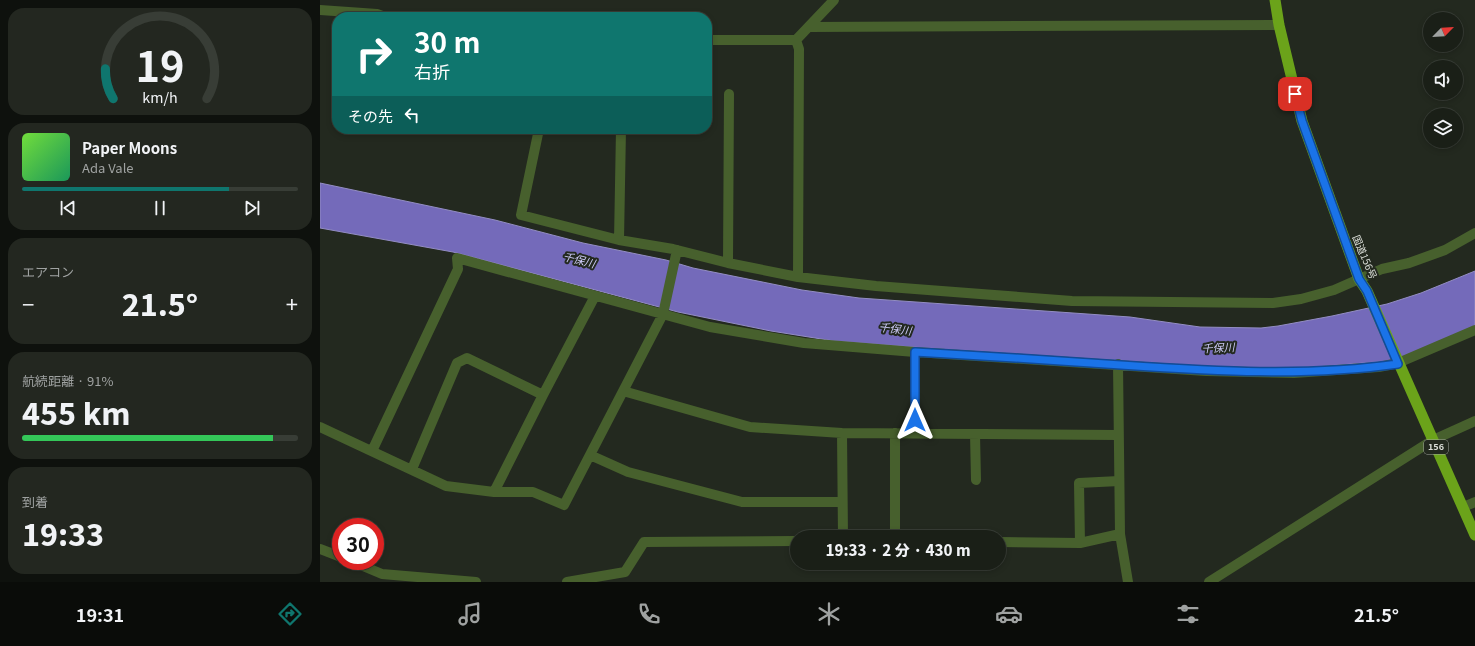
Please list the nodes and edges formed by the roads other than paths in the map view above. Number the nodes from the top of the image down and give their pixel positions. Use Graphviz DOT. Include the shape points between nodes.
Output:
graph roads {
  1 [pos="834,0"];
  2 [pos="1275,0"];
  3 [pos="320,10"];
  4 [pos="348,12"];
  5 [pos="1279,25"];
  6 [pos="810,27"];
  7 [pos="712,40"];
  8 [pos="796,40"];
  9 [pos="729,94"];
  10 [pos="538,134"];
  11 [pos="621,134"];
  12 [pos="1475,233"];
  13 [pos="618,240"];
  14 [pos="676,255"];
  15 [pos="728,263"];
  16 [pos="798,277"];
  17 [pos="1359,279"];
  18 [pos="595,296"];
  19 [pos="664,312"];
  20 [pos="1475,330"];
  21 [pos="915,352"];
  22 [pos="1398,361"];
  23 [pos="1118,364"];
  24 [pos="623,392"];
  25 [pos="543,395"];
  26 [pos="1475,421"];
  27 [pos="320,427"];
  28 [pos="842,433"];
  29 [pos="895,433"];
  30 [pos="915,434"];
  31 [pos="975,434"];
  32 [pos="1118,436"];
  33 [pos="1433,440"];
  34 [pos="372,451"];
  35 [pos="590,455"];
  36 [pos="412,469"];
  37 [pos="976,480"];
  38 [pos="1119,481"];
  39 [pos="494,492"];
  40 [pos="842,502"];
  41 [pos="1475,502"];
  42 [pos="1463,507"];
  43 [pos="843,530"];
  44 [pos="895,530"];
  45 [pos="1120,534"];
  46 [pos="1475,535"];
  47 [pos="790,542"];
  48 [pos="1006,542"];
  49 [pos="1080,543"];
  50 [pos="320,548"];
  51 [pos="332,553"];
  52 [pos="366,570"];
  53 [pos="380,578"];
  54 [pos="476,582"];
  55 [pos="567,582"];
  56 [pos="1128,582"];
  57 [pos="1208,582"];
  1 -- 6 [label="street"];
  2 -- 5 [label="highway, 国道156号 / 156"];
  3 -- 4 [label="street"];
  5 -- 6 [label="street"];
  5 -- 17 [label="highway, 国道156号 / 156" via="1302,121"];
  6 -- 8 [label="street"];
  7 -- 8 [label="street"];
  8 -- 16 [label="street" via="799,49"];
  9 -- 15 [label="street"];
  10 -- 13 [label="street" via="521,215"];
  11 -- 13 [label="street"];
  12 -- 17 [label="street" via="1445,250 1409,263 1382,269"];
  13 -- 14 [label="street"];
  14 -- 15 [label="street"];
  14 -- 19 [label="street"];
  15 -- 16 [label="street"];
  16 -- 17 [label="street" via="876,286 1072,301 1240,304 1302,299 1334,290"];
  17 -- 22 [label="highway, 国道156号 / 156" via="1367,291"];
  18 -- 19 [label="street"];
  18 -- 25 [label="street"];
  18 -- 34 [label="street" via="457,258 458,269"];
  19 -- 21 [label="street" via="710,327 804,342"];
  19 -- 24 [label="street"];
  20 -- 22 [label="street"];
  21 -- 23 [label="street"];
  21 -- 30 [label="street"];
  22 -- 23 [label="street" via="1379,367 1294,372 1206,371"];
  22 -- 33 [label="highway, 国道156号 / 156"];
  23 -- 32 [label="street"];
  24 -- 28 [label="street" via="750,427"];
  24 -- 35 [label="street"];
  25 -- 36 [label="street" via="467,358 457,363"];
  25 -- 39 [label="street"];
  26 -- 33 [label="street"];
  27 -- 34 [label="street"];
  28 -- 29 [label="street"];
  28 -- 40 [label="street"];
  29 -- 30 [label="street"];
  29 -- 44 [label="street"];
  30 -- 31 [label="street"];
  31 -- 32 [label="street"];
  31 -- 37 [label="street"];
  32 -- 38 [label="street"];
  33 -- 42 [label="highway, 国道156号 / 156"];
  33 -- 57 [label="street"];
  34 -- 36 [label="street"];
  35 -- 39 [label="street" via="564,505 533,492"];
  35 -- 40 [label="street" via="628,472 742,502"];
  36 -- 39 [label="street" via="446,486"];
  38 -- 45 [label="street"];
  38 -- 49 [label="street" via="1079,483"];
  40 -- 43 [label="street"];
  41 -- 42 [label="street"];
  42 -- 46 [label="highway, 国道156号 / 156"];
  45 -- 49 [label="street"];
  45 -- 56 [label="street"];
  47 -- 55 [label="street" via="644,542 625,572"];
  48 -- 49 [label="street"];
  50 -- 51 [label="street"];
  52 -- 53 [label="street"];
  53 -- 54 [label="street"];
}
